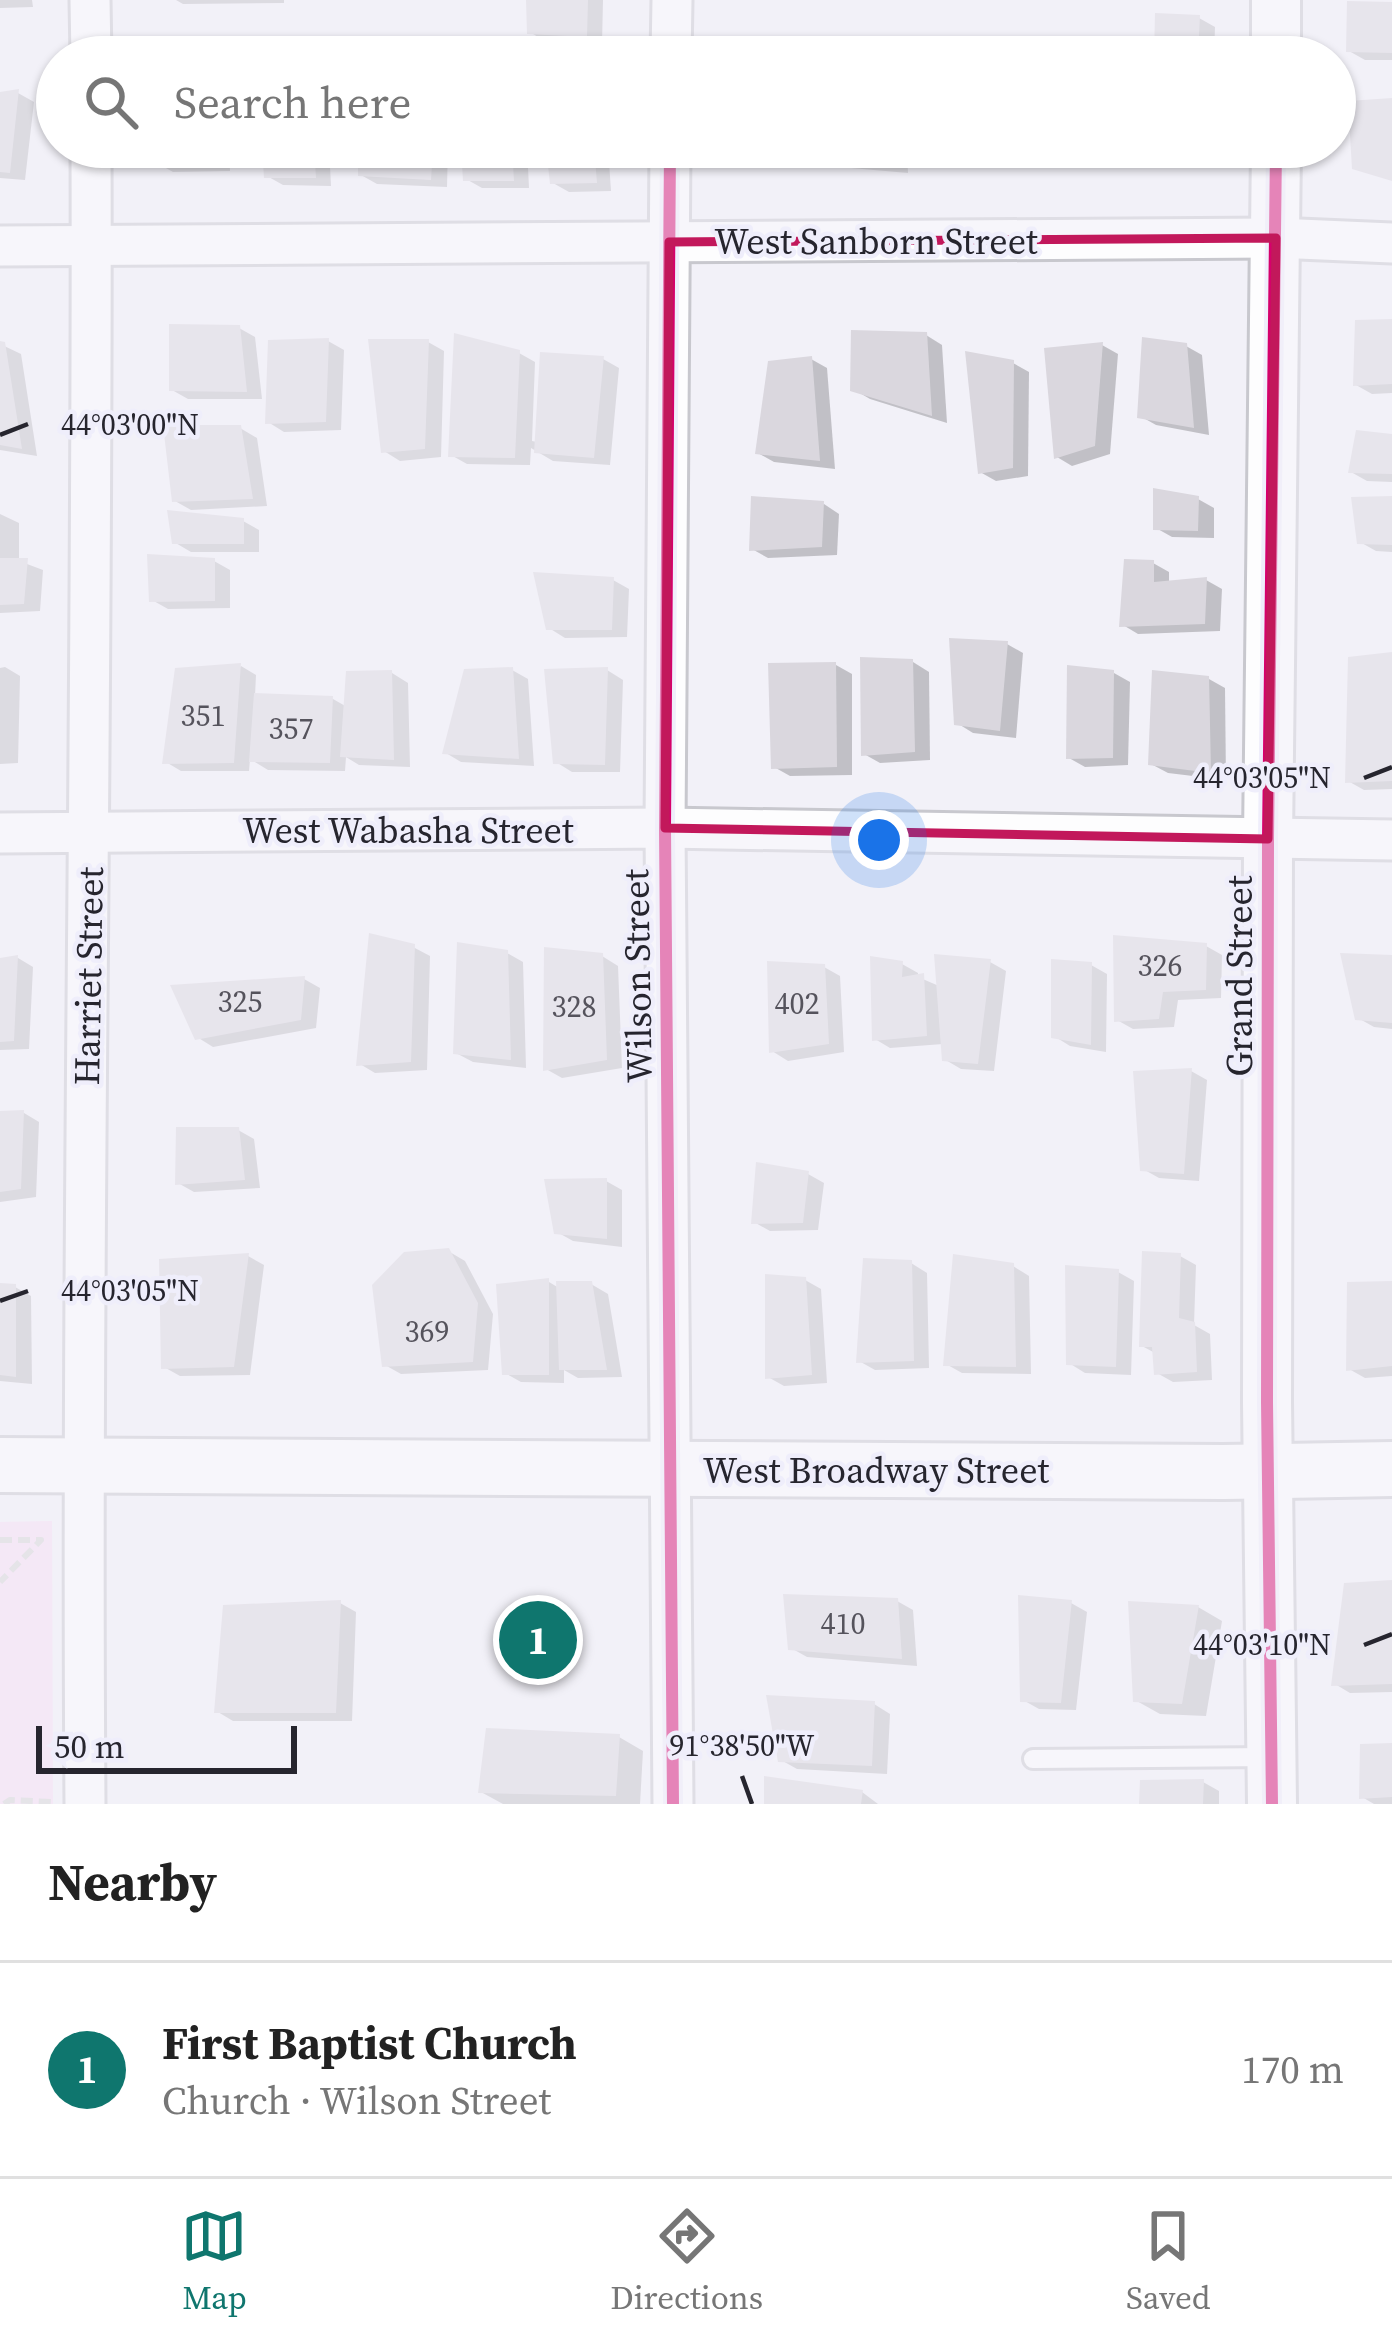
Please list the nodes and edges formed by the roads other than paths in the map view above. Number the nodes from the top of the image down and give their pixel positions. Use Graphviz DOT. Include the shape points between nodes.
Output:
graph roads {
  1 [pos="90,0"];
  2 [pos="672,0"];
  3 [pos="1276,0"];
  4 [pos="91,36"];
  5 [pos="671,36"];
  6 [pos="1276,36"];
  7 [pos="91,168"];
  8 [pos="670,168"];
  9 [pos="1276,168"];
  10 [pos="1276,238"];
  11 [pos="669,242"];
  12 [pos="1392,243"];
  13 [pos="0,246"];
  14 [pos="92,248"];
  15 [pos="665,828"];
  16 [pos="90,831"];
  17 [pos="0,832"];
  18 [pos="1268,838"];
  19 [pos="1392,841"];
  20 [pos="0,1465"];
  21 [pos="82,1465"];
  22 [pos="672,1468"];
  23 [pos="1268,1469"];
  24 [pos="1392,1469"];
  25 [pos="1033,1760"];
  26 [pos="1272,1780"];
  27 [pos="85,1804"];
  28 [pos="673,1804"];
  1 -- 4 [label="street"];
  2 -- 5 [label="street"];
  3 -- 6 [label="street"];
  7 -- 14 [label="street, Harriet Street"];
  8 -- 11 [label="street, Wilson Street"];
  9 -- 10 [label="street, Grand Street"];
  10 -- 11 [label="street, West Sanborn Street"];
  10 -- 12 [label="street, West Sanborn Street"];
  10 -- 18 [label="street, Grand Street"];
  11 -- 14 [label="street, West Sanborn Street"];
  11 -- 15 [label="street, Wilson Street"];
  13 -- 14 [label="street, West Sanborn Street"];
  14 -- 16 [label="street, Harriet Street"];
  15 -- 16 [label="street, West Wabasha Street"];
  15 -- 18 [label="street, West Wabasha Street"];
  15 -- 22 [label="street, Wilson Street"];
  16 -- 17 [label="street, West Wabasha Street"];
  16 -- 21 [label="street, Harriet Street"];
  18 -- 19 [label="street, West Wabasha Street"];
  18 -- 23 [label="street, Grand Street"];
  20 -- 21 [label="main road, West Broadway Street"];
  21 -- 22 [label="main road, West Broadway Street"];
  21 -- 27 [label="street, Harriet Street"];
  22 -- 23 [label="main road, West Broadway Street"];
  22 -- 28 [label="street, Wilson Street"];
  23 -- 24 [label="main road, West Broadway Street"];
  23 -- 26 [label="street, Grand Street"];
  25 -- 26 [label="lane"];
}
